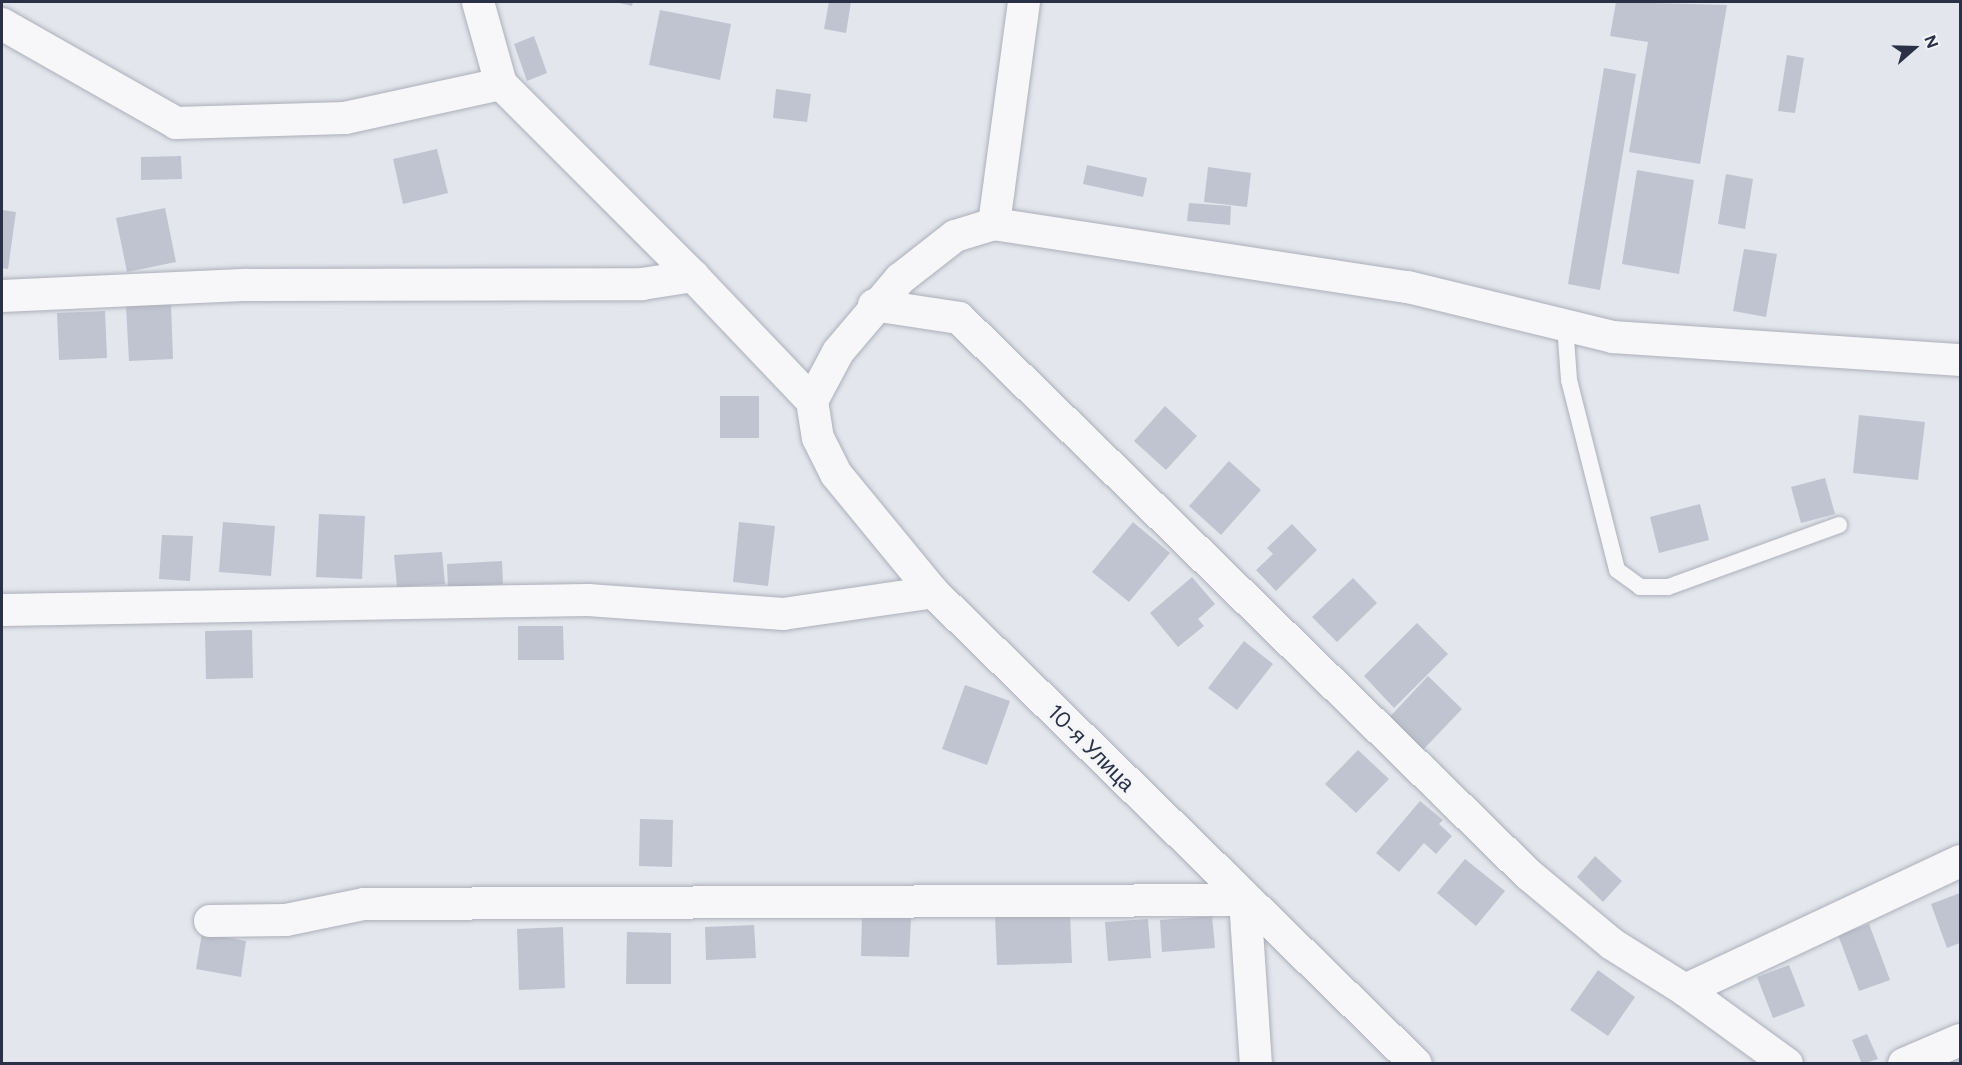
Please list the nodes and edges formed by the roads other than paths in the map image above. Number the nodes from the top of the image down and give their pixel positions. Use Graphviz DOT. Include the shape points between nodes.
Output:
graph roads {
  1 [pos="478,2"];
  2 [pos="1024,2"];
  3 [pos="2,24"];
  4 [pos="501,84"];
  5 [pos="994,224"];
  6 [pos="693,276"];
  7 [pos="2,296"];
  8 [pos="874,305"];
  9 [pos="1565,325"];
  10 [pos="1960,360"];
  11 [pos="812,401"];
  12 [pos="1839,525"];
  13 [pos="933,592"];
  14 [pos="2,610"];
  15 [pos="1960,861"];
  16 [pos="1245,900"];
  17 [pos="210,921"];
  18 [pos="1685,990"];
  19 [pos="1960,1040"];
  20 [pos="1256,1064"];
  21 [pos="1416,1064"];
  22 [pos="1787,1064"];
  23 [pos="1904,1064"];
  1 -- 4 [label="street"];
  2 -- 5 [label="street"];
  3 -- 4 [label="street" via="176,123 345,118"];
  4 -- 6 [label="street"];
  5 -- 8 [label="street" via="955,237 900,279"];
  5 -- 9 [label="street" via="1408,287"];
  6 -- 7 [label="street" via="642,284 248,285"];
  6 -- 11 [label="street"];
  8 -- 11 [label="street" via="838,352"];
  8 -- 18 [label="street" via="958,318 1527,874 1612,944"];
  9 -- 10 [label="street" via="1613,337"];
  9 -- 12 [label="lane" via="1569,380 1617,570 1640,587 1668,587"];
  11 -- 13 [label="street, 10-я Улица" via="818,438 836,474"];
  13 -- 14 [label="street" via="783,614 588,600"];
  13 -- 16 [label="street, 10-я Улица"];
  15 -- 18 [label="street"];
  16 -- 17 [label="street" via="364,904 286,920"];
  16 -- 20 [label="street"];
  16 -- 21 [label="street, 10-я Улица"];
  18 -- 22 [label="street"];
  19 -- 23 [label="street"];
}
